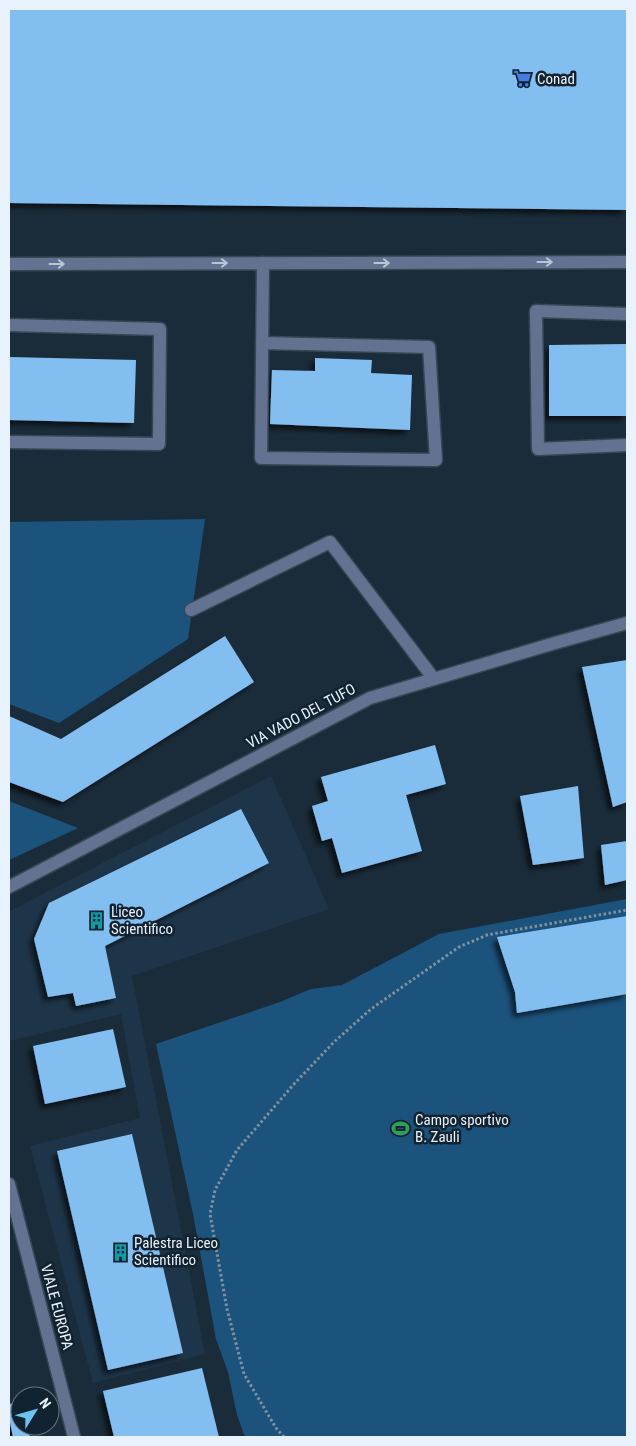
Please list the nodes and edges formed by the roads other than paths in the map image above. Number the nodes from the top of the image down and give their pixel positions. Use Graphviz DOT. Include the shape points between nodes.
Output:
graph roads {
  1 [pos="627,262"];
  2 [pos="263,263"];
  3 [pos="9,264"];
  4 [pos="627,314"];
  5 [pos="9,326"];
  6 [pos="262,343"];
  7 [pos="9,442"];
  8 [pos="627,445"];
  9 [pos="191,610"];
  10 [pos="627,623"];
  11 [pos="434,679"];
  12 [pos="9,887"];
  13 [pos="9,1184"];
  14 [pos="74,1437"];
  2 -- 1 [label="street, one-way"];
  3 -- 2 [label="street, one-way"];
  2 -- 6 [label="street"];
  4 -- 8 [label="street" via="536,312 538,449"];
  5 -- 7 [label="street" via="160,328 159,444"];
  6 -- 6 [label="street" via="261,458 436,460 429,347"];
  9 -- 11 [label="street" via="330,542"];
  10 -- 11 [label="street, VIA VADO DEL TUFO"];
  11 -- 12 [label="street, VIA VADO DEL TUFO" via="370,698"];
  13 -- 14 [label="street, VIALE EUROPA"];
}
